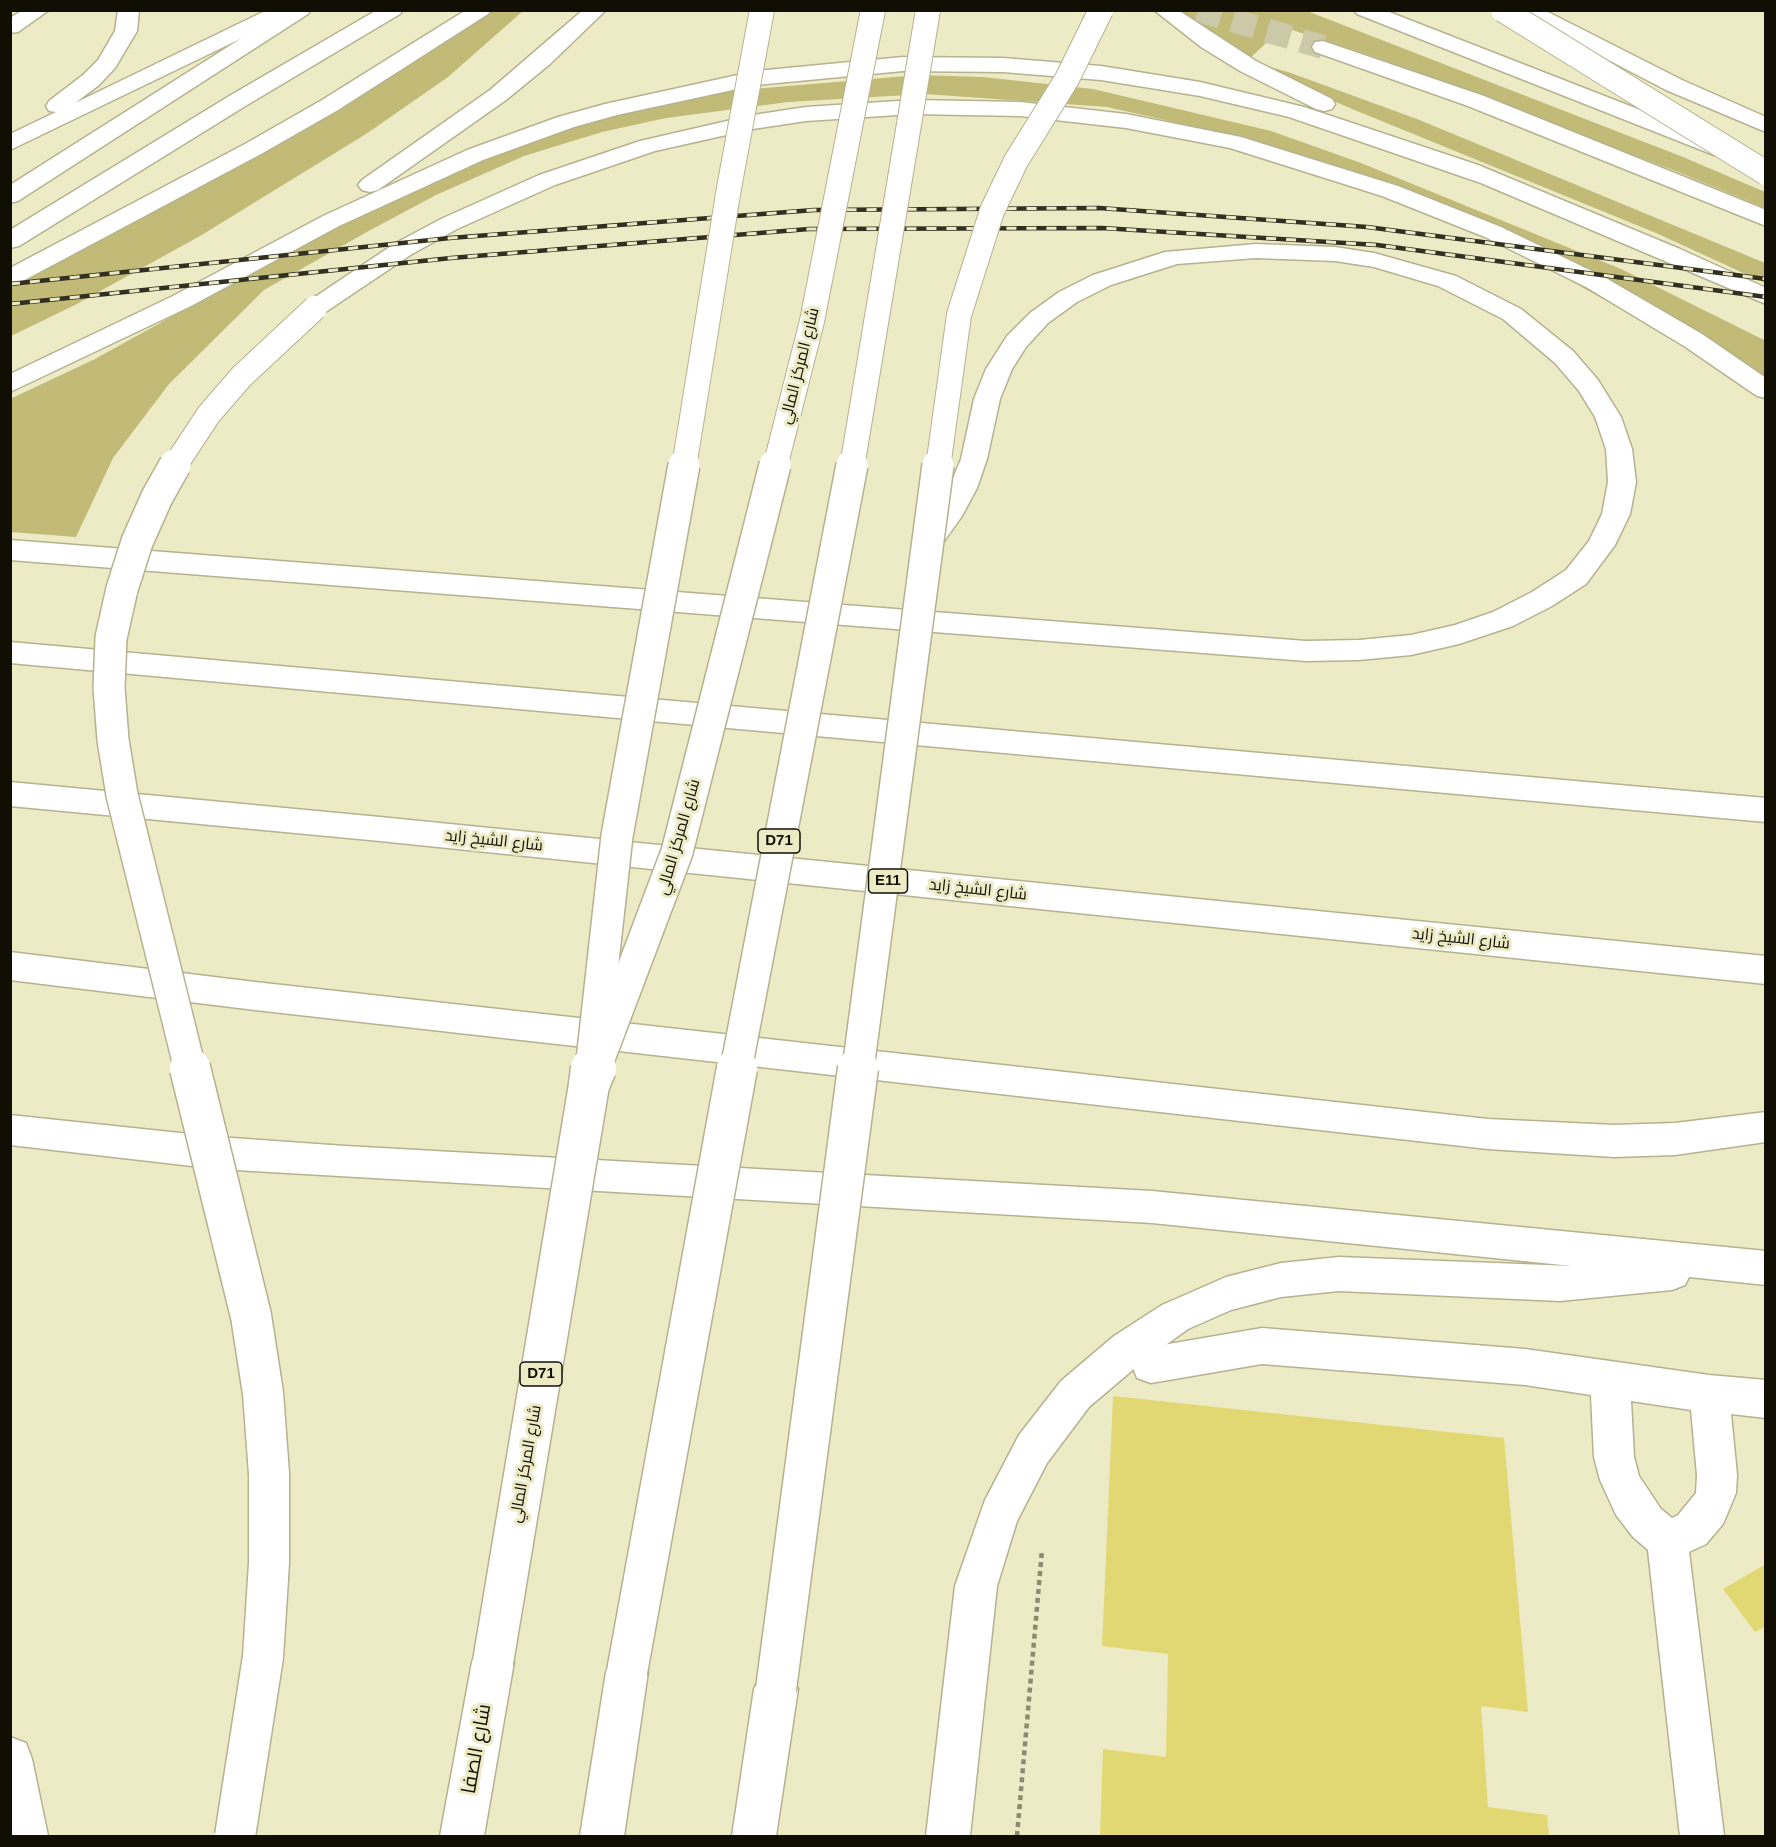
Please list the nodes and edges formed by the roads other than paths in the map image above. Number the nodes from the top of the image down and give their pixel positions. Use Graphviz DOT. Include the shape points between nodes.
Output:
graph roads {
  1 [pos="39,10"];
  2 [pos="129,10"];
  3 [pos="285,10"];
  4 [pos="301,10"];
  5 [pos="393,10"];
  6 [pos="481,10"];
  7 [pos="596,10"];
  8 [pos="762,10"];
  9 [pos="873,10"];
  10 [pos="928,10"];
  11 [pos="1101,10"];
  12 [pos="1164,10"];
  13 [pos="1364,10"];
  14 [pos="1503,10"];
  15 [pos="1527,10"];
  16 [pos="19,20"];
  17 [pos="1323,47"];
  18 [pos="1766,125"];
  19 [pos="10,141"];
  20 [pos="1766,167"];
  21 [pos="1766,173"];
  22 [pos="1489,178"];
  23 [pos="10,196"];
  24 [pos="1766,219"];
  25 [pos="10,241"];
  26 [pos="282,247"];
  27 [pos="10,278"];
  28 [pos="1766,297"];
  29 [pos="10,384"];
  30 [pos="1766,390"];
  31 [pos="927,544"];
  32 [pos="10,550"];
  33 [pos="10,651"];
  34 [pos="10,794"];
  35 [pos="1766,810"];
  36 [pos="10,966"];
  37 [pos="1766,970"];
  38 [pos="589,1085"];
  39 [pos="1766,1127"];
  40 [pos="10,1130"];
  41 [pos="1751,1267"];
  42 [pos="1151,1365"];
  43 [pos="1610,1380"];
  44 [pos="1708,1394"];
  45 [pos="1766,1399"];
  46 [pos="1667,1540"];
  47 [pos="493,1662"];
  48 [pos="10,1759"];
  49 [pos="26,1836"];
  50 [pos="235,1836"];
  51 [pos="462,1836"];
  52 [pos="602,1836"];
  53 [pos="754,1836"];
  54 [pos="948,1836"];
  55 [pos="1702,1836"];
  1 -- 16 [label="main road"];
  2 -- 19 [label="main road" via="126,31 107,63 71,96"];
  3 -- 19 [label="main road"];
  4 -- 23 [label="main road"];
  5 -- 25 [label="main road"];
  6 -- 27 [label="main road" via="253,149"];
  7 -- 26 [label="main road" via="543,60 498,95"];
  8 -- 38 [label="main road, bridge" via="617,836"];
  9 -- 38 [label="main road, شارع المركز المالي / D71, bridge" via="812,321 691,800 654,918"];
  10 -- 52 [label="main road, D71, bridge" via="856,445 764,918 627,1672"];
  11 -- 31 [label="main road, bridge" via="1067,79 1016,161 973,265 959,315"];
  12 -- 22 [label="main road" via="1209,42 1291,88"];
  13 -- 20 [label="main road"];
  14 -- 21 [label="main road, bridge"];
  15 -- 18 [label="main road" via="1665,80"];
  17 -- 24 [label="main road" via="1476,101"];
  22 -- 26 [label="main road" via="1296,112 1200,88 1052,68 874,66 737,82 566,122 442,170"];
  22 -- 28 [label="main road"];
  26 -- 29 [label="main road" via="182,301"];
  30 -- 50 [label="main road, bridge" via="1693,340 1595,282 1493,232 1390,191 1233,142 1126,121 1020,109 913,107 806,114 753,122 648,146 547,180 403,249 315,308 242,376 181,454 137,542 111,638 109,688 122,795 251,1316 263,1393 269,1474 269,1563 263,1657"];
  31 -- 32 [label="main road" via="963,488 974,459 987,399 1016,342 1039,318 1068,297 1102,280 1162,260 1218,253 1295,251 1374,260 1447,281 1512,314 1564,357 1589,386 1608,417 1619,449 1622,482 1616,514 1601,545 1576,577 1503,619 1459,634 1412,645 1359,650 1306,651"];
  31 -- 53 [label="main road, bridge"];
  33 -- 35 [label="main road"];
  34 -- 37 [label="main road, شارع الشيخ زايد / E11"];
  36 -- 39 [label="main road" via="1552,1139 1675,1139"];
  38 -- 47 [label="main road, شارع المركز المالي / D71, bridge"];
  40 -- 41 [label="main road" via="218,1153 345,1162 1152,1207"];
  41 -- 54 [label="main road" via="1560,1284 1339,1274 1281,1280 1226,1294 1175,1317 1128,1349 1075,1394 1032,1449 999,1514 976,1586"];
  42 -- 43 [label="main road" via="1262,1346 1525,1367"];
  43 -- 44 [label="main road"];
  43 -- 46 [label="main road" via="1614,1457 1620,1480 1635,1508"];
  44 -- 45 [label="main road"];
  44 -- 46 [label="main road" via="1716,1493 1709,1510 1692,1530"];
  46 -- 55 [label="main road"];
  47 -- 51 [label="main road, شارع الصفا / D71"];
  48 -- 49 [label="main road"];
}
